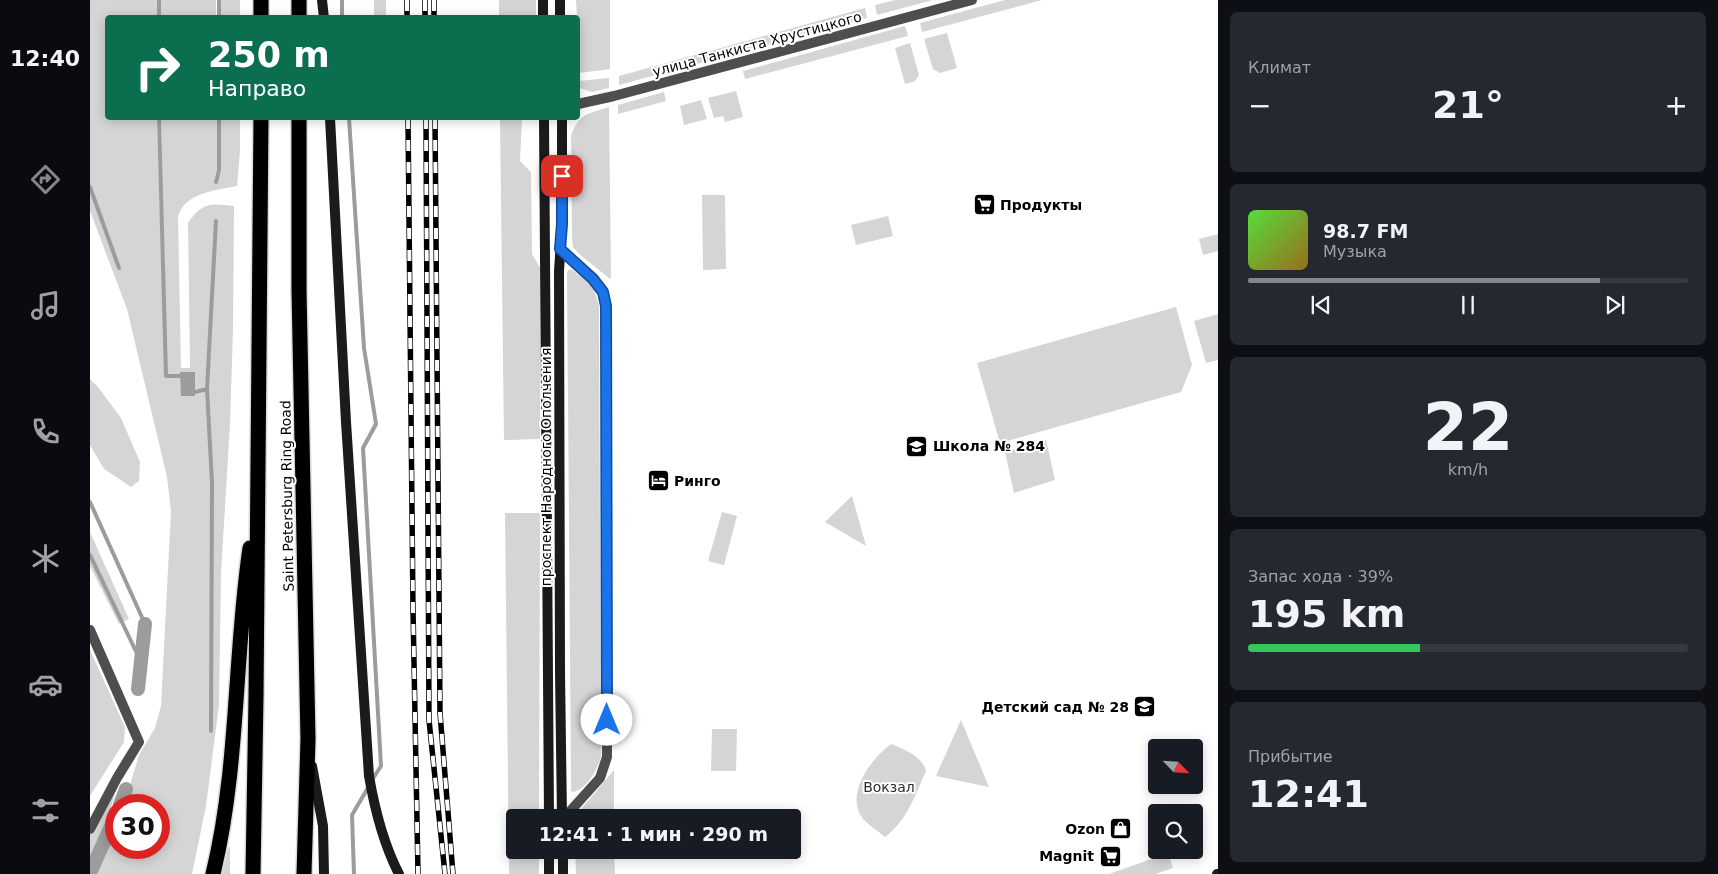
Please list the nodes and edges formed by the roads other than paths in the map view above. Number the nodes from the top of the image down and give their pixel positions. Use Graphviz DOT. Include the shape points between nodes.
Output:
graph roads {
  1 [pos="261,0"];
  2 [pos="299,0"];
  3 [pos="322,0"];
  4 [pos="543,0"];
  5 [pos="560,0"];
  6 [pos="972,0"];
  7 [pos="261,15"];
  8 [pos="299,15"];
  9 [pos="324,15"];
  10 [pos="543,15"];
  11 [pos="560,15"];
  12 [pos="580,104"];
  13 [pos="261,120"];
  14 [pos="299,120"];
  15 [pos="330,120"];
  16 [pos="544,120"];
  17 [pos="562,120"];
  18 [pos="560,249"];
  19 [pos="258,492"];
  20 [pos="90,630"];
  21 [pos="94,648"];
  22 [pos="308,739"];
  23 [pos="549,809"];
  24 [pos="563,809"];
  25 [pos="571,809"];
  26 [pos="90,829"];
  27 [pos="549,859"];
  28 [pos="563,859"];
  29 [pos="213,874"];
  30 [pos="253,874"];
  31 [pos="304,874"];
  32 [pos="324,874"];
  33 [pos="399,874"];
  34 [pos="549,874"];
  35 [pos="563,874"];
  1 -- 7 [label="highway"];
  2 -- 8 [label="highway"];
  3 -- 9 [label="main road"];
  4 -- 10 [label="main road"];
  5 -- 11 [label="main road"];
  6 -- 12 [label="street, улица Танкиста Хрустицкого"];
  13 -- 19 [label="highway, Saint Petersburg Ring Road"];
  14 -- 22 [label="highway, Saint Petersburg Ring Road"];
  15 -- 33 [label="main road" via="369,776 378,822"];
  16 -- 23 [label="main road, проспект Народного Ополчения"];
  17 -- 18 [label="main road, проспект Народного Ополчения"];
  18 -- 24 [label="main road, проспект Народного Ополчения"];
  18 -- 25 [label="street" via="598,285 606,306 607,758 600,778"];
  19 -- 29 [label="highway" via="243,596 227,803"];
  19 -- 30 [label="highway, Saint Petersburg Ring Road"];
  20 -- 21 [label="street"];
  21 -- 26 [label="street" via="139,742"];
  22 -- 31 [label="highway, Saint Petersburg Ring Road"];
  22 -- 32 [label="main road" via="323,826"];
  27 -- 34 [label="main road"];
  28 -- 35 [label="main road"];
}
